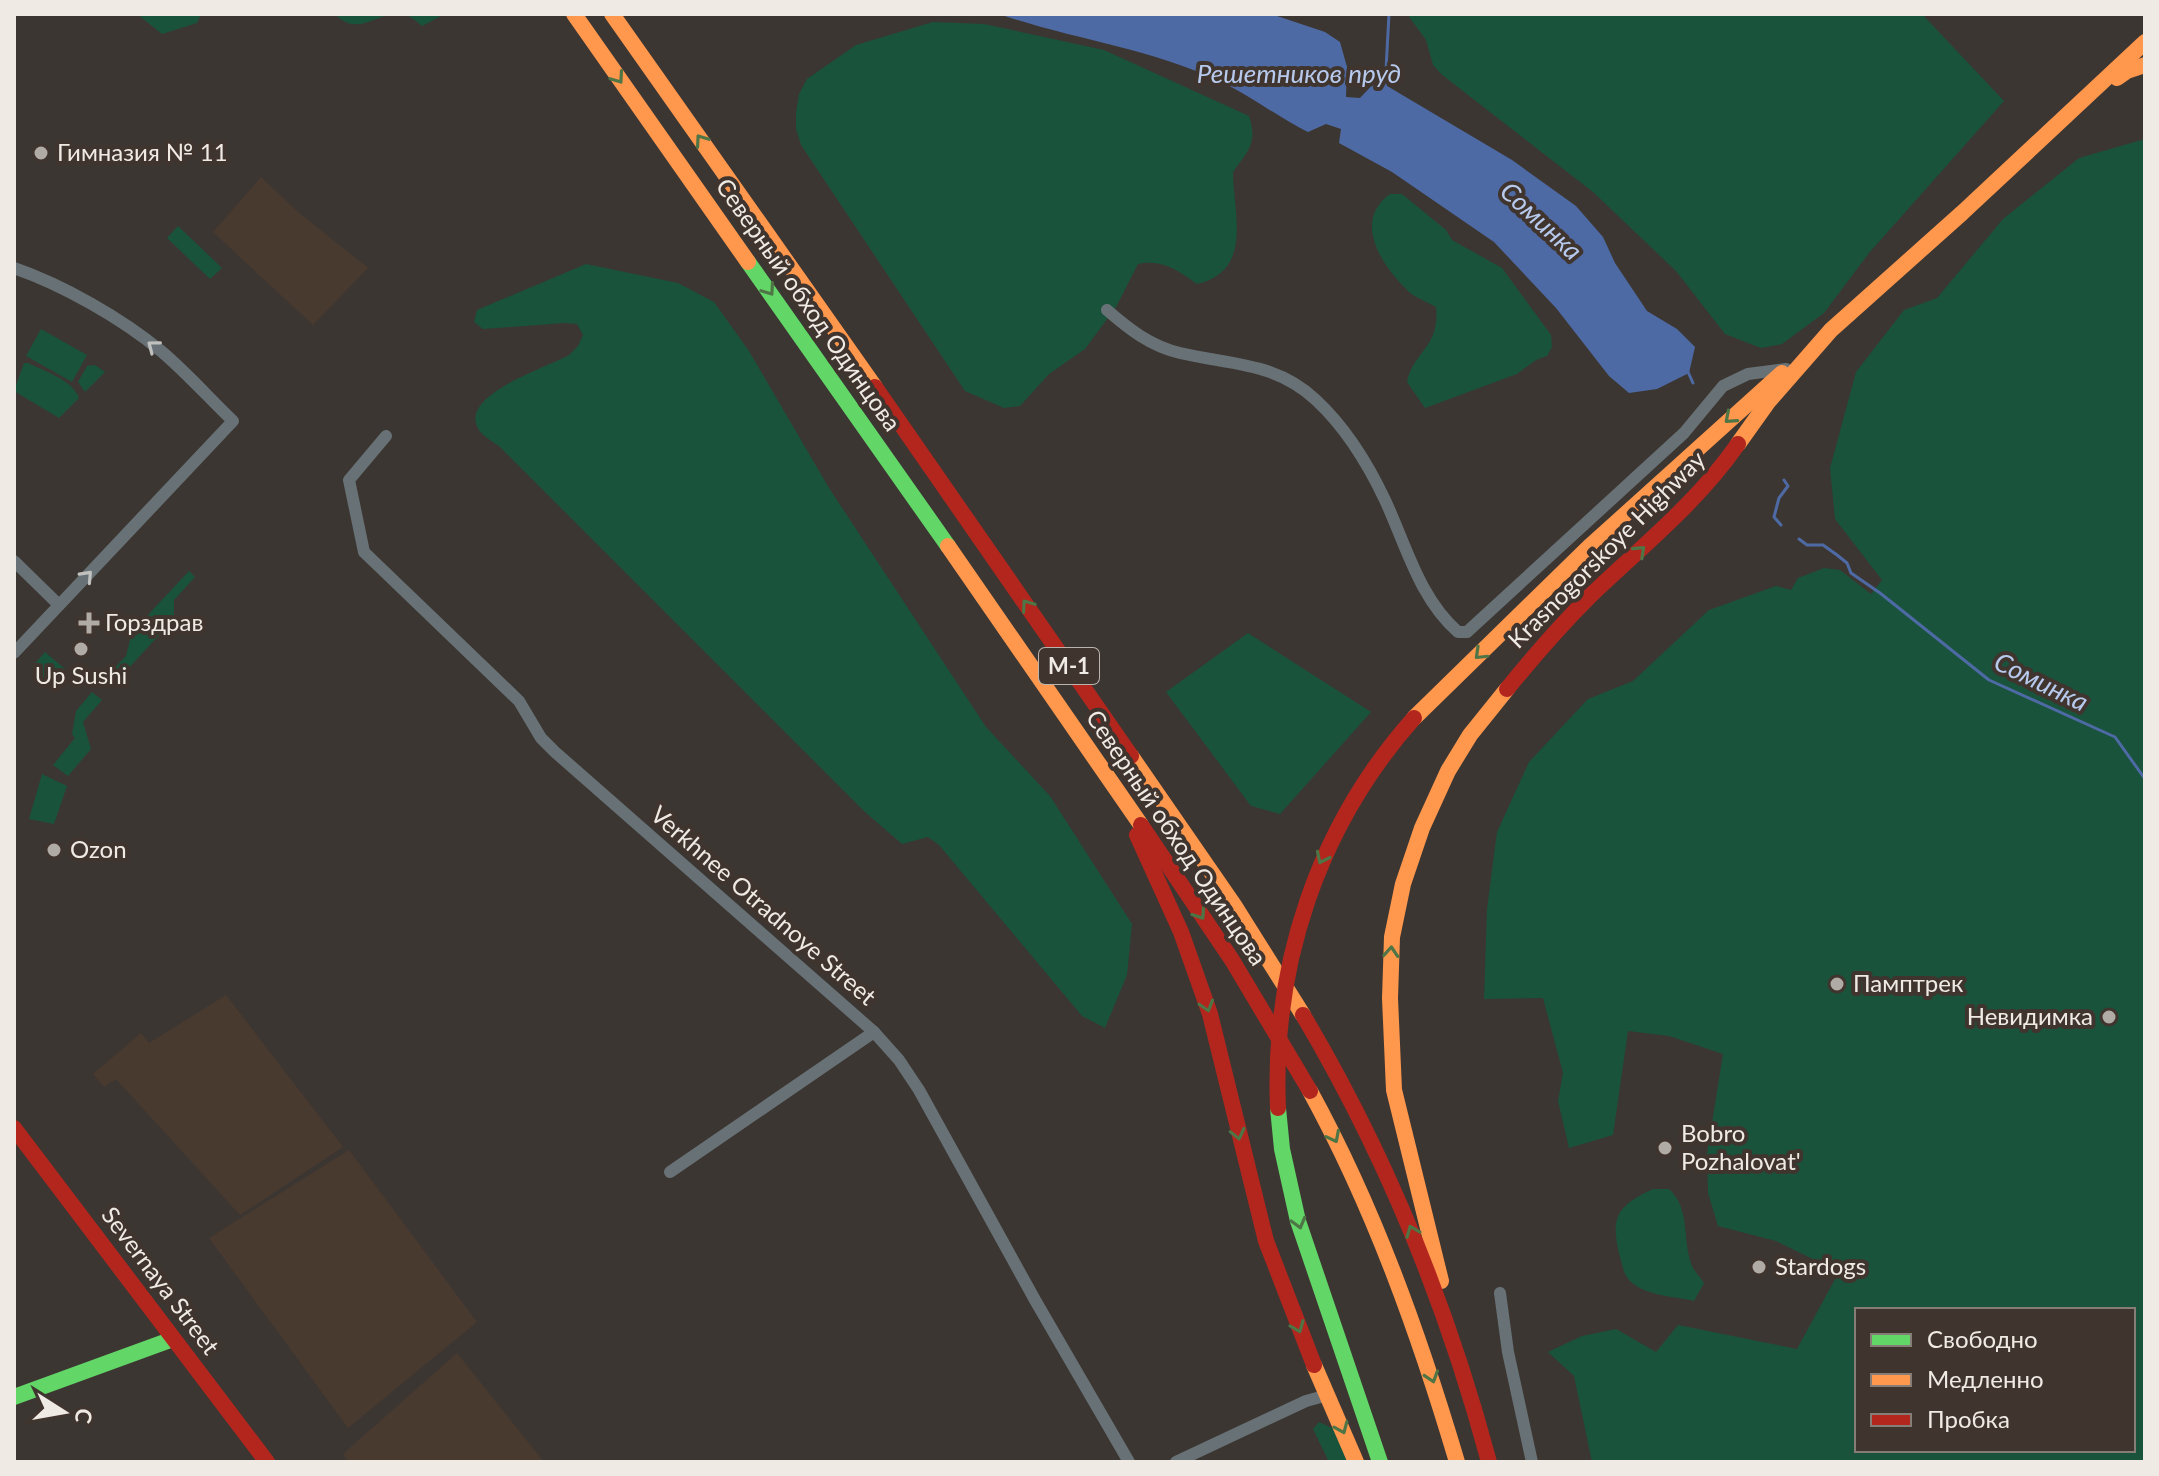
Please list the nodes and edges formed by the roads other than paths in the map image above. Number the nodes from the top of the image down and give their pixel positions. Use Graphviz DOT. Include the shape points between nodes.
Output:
graph roads {
  1 [pos="574,14"];
  2 [pos="612,14"];
  3 [pos="2145,44"];
  4 [pos="2145,56"];
  5 [pos="2145,65"];
  6 [pos="2068,115"];
  7 [pos="14,268"];
  8 [pos="1107,310"];
  9 [pos="1831,330"];
  10 [pos="1786,369"];
  11 [pos="386,436"];
  12 [pos="14,561"];
  13 [pos="59,605"];
  14 [pos="14,653"];
  15 [pos="1077,734"];
  16 [pos="874,1032"];
  17 [pos="14,1128"];
  18 [pos="670,1172"];
  19 [pos="1500,1293"];
  20 [pos="173,1339"];
  21 [pos="1459,1356"];
  22 [pos="1328,1395"];
  23 [pos="14,1397"];
  24 [pos="267,1462"];
  25 [pos="1129,1462"];
  26 [pos="1176,1462"];
  27 [pos="1356,1462"];
  28 [pos="1380,1462"];
  29 [pos="1457,1462"];
  30 [pos="1489,1462"];
  31 [pos="1532,1462"];
  1 -- 15 [label="main road, Северный обход Одинцова / М-1, one-way"];
  21 -- 2 [label="main road, Северный обход Одинцова / М-1, one-way" via="1385,1170 1288,990 1031,610"];
  3 -- 4 [label="main road"];
  3 -- 6 [label="main road, Krasnogorskoye Highway"];
  5 -- 6 [label="main road, Krasnogorskoye Highway" via="2127,71"];
  6 -- 9 [label="main road, Krasnogorskoye Highway"];
  13 -- 7 [label="street, one-way" via="233,421 136,334"];
  8 -- 10 [label="street" via="1140,338 1177,353 1270,372 1296,382 1319,403 1365,460 1431,601 1458,632 1467,632 1684,433 1723,386 1748,374"];
  9 -- 10 [label="main road"];
  21 -- 9 [label="main road, Krasnogorskoye Highway, one-way" via="1394,1090 1391,947 1398,902 1422,828 1456,756 1492,706 1556,631 1708,486 1768,402"];
  10 -- 28 [label="main road, one-way" via="1561,574 1404,729 1366,780 1317,867 1295,929 1280,1021 1279,1119 1301,1232"];
  11 -- 16 [label="street, Verkhnee Otradnoye Street" via="349,480 364,552 519,701 555,752"];
  12 -- 13 [label="street"];
  13 -- 14 [label="street"];
  15 -- 22 [label="main road, one-way" via="1145,851 1186,945 1210,1014 1266,1241"];
  15 -- 29 [label="main road, Северный обход Одинцова / М-1, one-way" via="1234,964 1312,1094 1394,1272"];
  16 -- 18 [label="street"];
  16 -- 25 [label="street, Verkhnee Otradnoye Street" via="919,1090"];
  17 -- 20 [label="main road, Severnaya Street"];
  19 -- 31 [label="street"];
  20 -- 23 [label="main road"];
  20 -- 24 [label="main road, Severnaya Street"];
  21 -- 30 [label="main road, Северный обход Одинцова / М-1"];
  22 -- 26 [label="street"];
  22 -- 27 [label="main road, one-way"];
}
